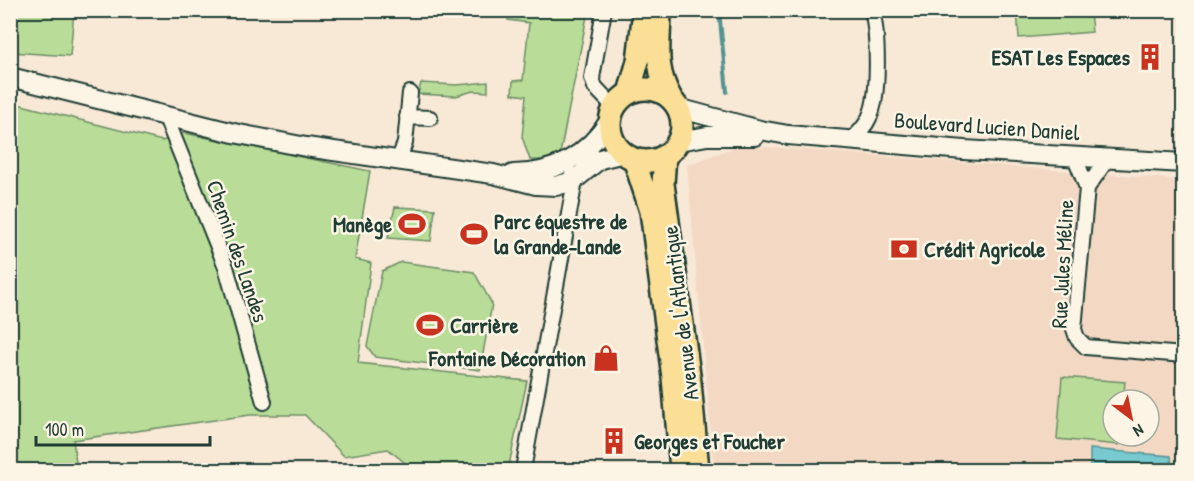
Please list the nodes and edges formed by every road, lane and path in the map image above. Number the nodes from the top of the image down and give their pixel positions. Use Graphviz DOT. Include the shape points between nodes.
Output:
graph roads {
  1 [pos="604,10"];
  2 [pos="872,10"];
  3 [pos="657,13"];
  4 [pos="10,77"];
  5 [pos="410,93"];
  6 [pos="674,103"];
  7 [pos="618,107"];
  8 [pos="165,115"];
  9 [pos="407,117"];
  10 [pos="430,118"];
  11 [pos="788,135"];
  12 [pos="851,140"];
  13 [pos="672,148"];
  14 [pos="586,149"];
  15 [pos="629,156"];
  16 [pos="1075,157"];
  17 [pos="1108,158"];
  18 [pos="398,161"];
  19 [pos="1184,163"];
  20 [pos="493,174"];
  21 [pos="573,181"];
  22 [pos="1088,188"];
  23 [pos="1184,355"];
  24 [pos="264,402"];
  25 [pos="523,471"];
  26 [pos="681,471"];
  27 [pos="698,471"];
  1 -- 7 [label="street" via="592,78 595,87"];
  2 -- 12 [label="street" via="878,43 873,103 870,117"];
  3 -- 6 [label="main road" via="661,82"];
  3 -- 7 [label="main road"];
  4 -- 8 [label="street"];
  5 -- 9 [label="street"];
  6 -- 7 [label="main road" via="651,89"];
  6 -- 11 [label="street, Boulevard Lucien Daniel"];
  6 -- 13 [label="main road" via="682,129"];
  7 -- 14 [label="street"];
  7 -- 15 [label="main road" via="613,140"];
  8 -- 18 [label="street" via="306,147"];
  8 -- 24 [label="street, Chemin des Landes" via="226,267"];
  9 -- 10 [label="street"];
  9 -- 18 [label="street" via="405,143"];
  11 -- 12 [label="street, Boulevard Lucien Daniel"];
  11 -- 13 [label="street, Boulevard Lucien Daniel" via="707,136"];
  12 -- 16 [label="street, Boulevard Lucien Daniel"];
  13 -- 15 [label="main road" via="655,160"];
  13 -- 27 [label="main road, Avenue de l'Atlantique" via="663,184"];
  14 -- 20 [label="street" via="544,172"];
  14 -- 21 [label="street" via="572,175"];
  15 -- 21 [label="street" via="600,159"];
  15 -- 26 [label="main road, Avenue de l'Atlantique" via="651,211"];
  16 -- 17 [label="street, Boulevard Lucien Daniel"];
  16 -- 22 [label="street, Rue Jules Méline"];
  17 -- 19 [label="street, Boulevard Lucien Daniel"];
  17 -- 22 [label="street"];
  18 -- 20 [label="street"];
  20 -- 21 [label="street" via="536,186"];
  21 -- 25 [label="street"];
  22 -- 23 [label="street, Rue Jules Méline" via="1074,328 1077,338 1086,347"];
}
